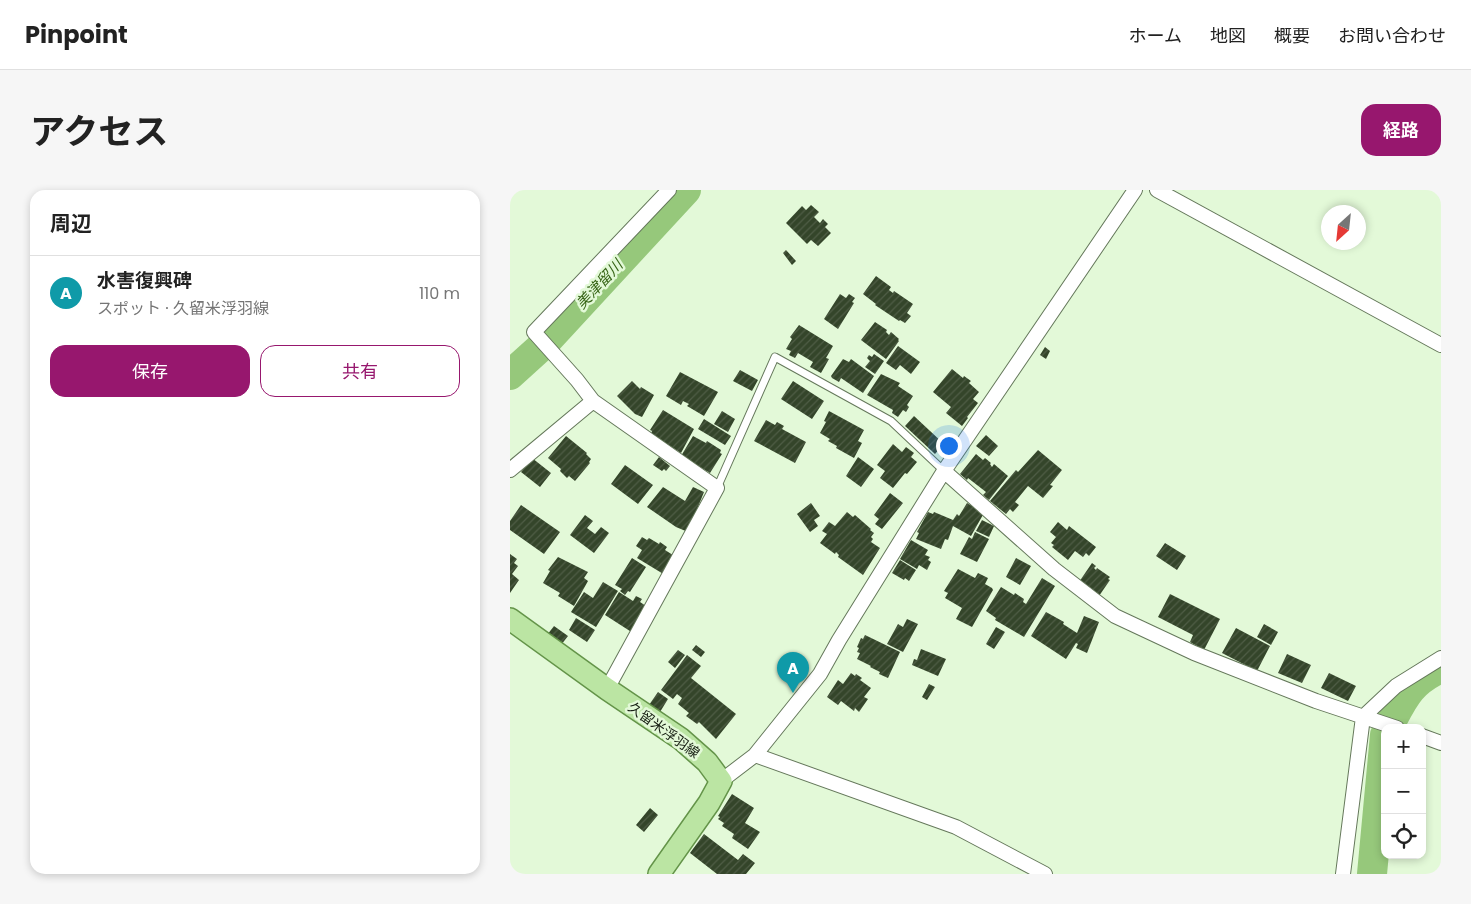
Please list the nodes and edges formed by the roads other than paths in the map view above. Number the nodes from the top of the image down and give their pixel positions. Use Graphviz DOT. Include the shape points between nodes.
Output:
graph roads {
  1 [pos="669,190"];
  2 [pos="1135,190"];
  3 [pos="1157,190"];
  4 [pos="1441,345"];
  5 [pos="593,402"];
  6 [pos="510,470"];
  7 [pos="944,471"];
  8 [pos="717,488"];
  9 [pos="510,619"];
  10 [pos="1441,658"];
  11 [pos="607,689"];
  12 [pos="1367,718"];
  13 [pos="1385,724"];
  14 [pos="755,755"];
  15 [pos="721,781"];
  16 [pos="659,874"];
  17 [pos="1044,874"];
  18 [pos="1344,874"];
  1 -- 5 [label="street" via="534,332 578,380"];
  2 -- 7 [label="street"];
  3 -- 4 [label="street"];
  5 -- 6 [label="street"];
  5 -- 8 [label="street"];
  7 -- 8 [label="lane" via="891,421 775,357"];
  7 -- 12 [label="street" via="1054,569 1115,616 1194,653"];
  7 -- 14 [label="street" via="820,674"];
  8 -- 11 [label="street"];
  9 -- 11 [label="main road, 久留米浮羽線"];
  10 -- 12 [label="street" via="1396,686"];
  11 -- 15 [label="main road, 久留米浮羽線" via="681,739 707,762"];
  12 -- 13 [label="street"];
  12 -- 18 [label="street"];
  14 -- 15 [label="street"];
  14 -- 17 [label="street" via="956,827"];
  15 -- 16 [label="main road"];
}
